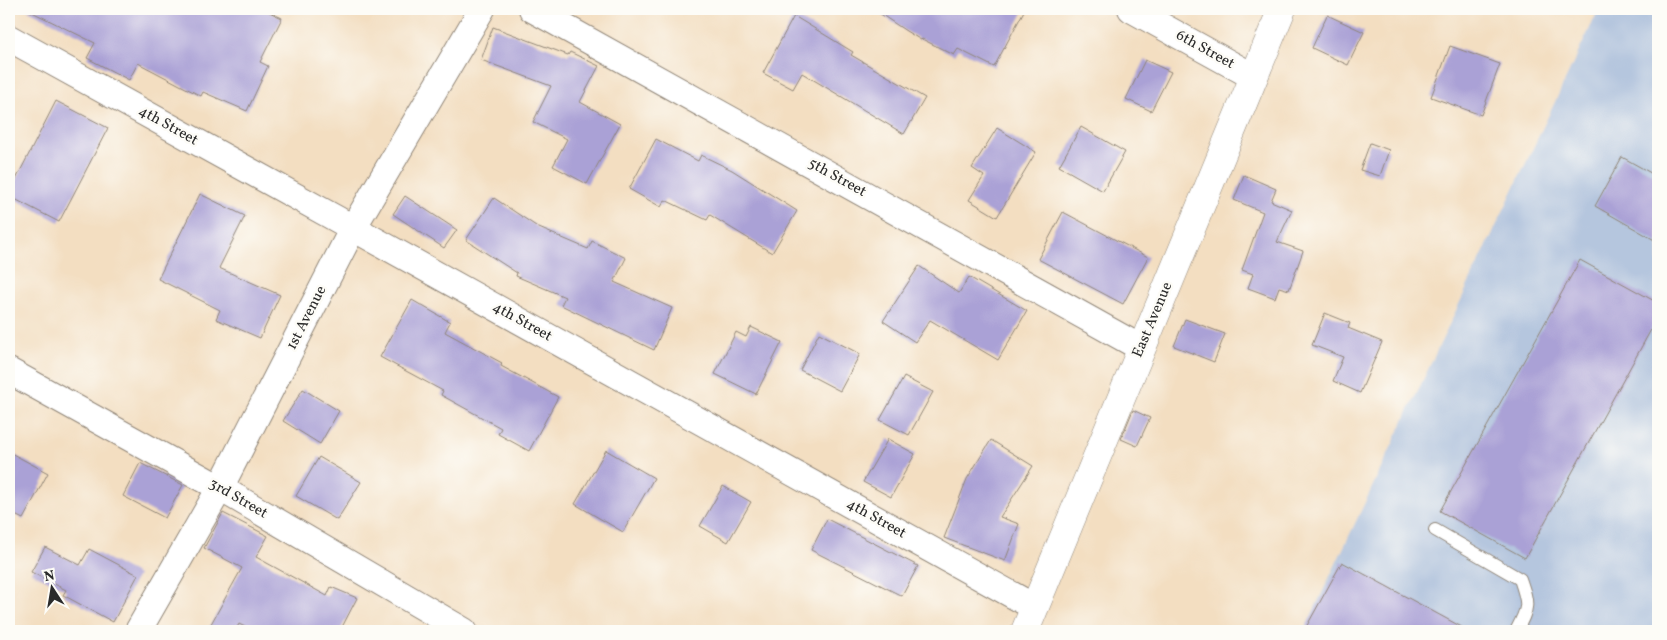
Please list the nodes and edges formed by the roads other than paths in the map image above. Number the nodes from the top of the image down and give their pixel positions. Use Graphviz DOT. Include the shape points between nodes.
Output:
graph roads {
  1 [pos="482,9"];
  2 [pos="532,9"];
  3 [pos="1131,9"];
  4 [pos="1282,9"];
  5 [pos="9,38"];
  6 [pos="1254,77"];
  7 [pos="353,228"];
  8 [pos="1141,348"];
  9 [pos="9,371"];
  10 [pos="220,488"];
  11 [pos="1435,530"];
  12 [pos="1030,619"];
  13 [pos="138,631"];
  14 [pos="464,631"];
  15 [pos="1516,631"];
  1 -- 7 [label="street, 1st Avenue"];
  2 -- 8 [label="street, 5th Street"];
  3 -- 6 [label="street, 6th Street"];
  4 -- 6 [label="main road, East Avenue"];
  5 -- 7 [label="street, 4th Street"];
  6 -- 8 [label="main road, East Avenue"];
  7 -- 10 [label="street, 1st Avenue"];
  7 -- 12 [label="street, 4th Street"];
  8 -- 12 [label="main road, East Avenue"];
  9 -- 10 [label="street, 3rd Street"];
  10 -- 13 [label="street, 1st Avenue"];
  10 -- 14 [label="street, 3rd Street"];
  11 -- 15 [label="lane" via="1520,579 1527,600 1525,614"];
}
